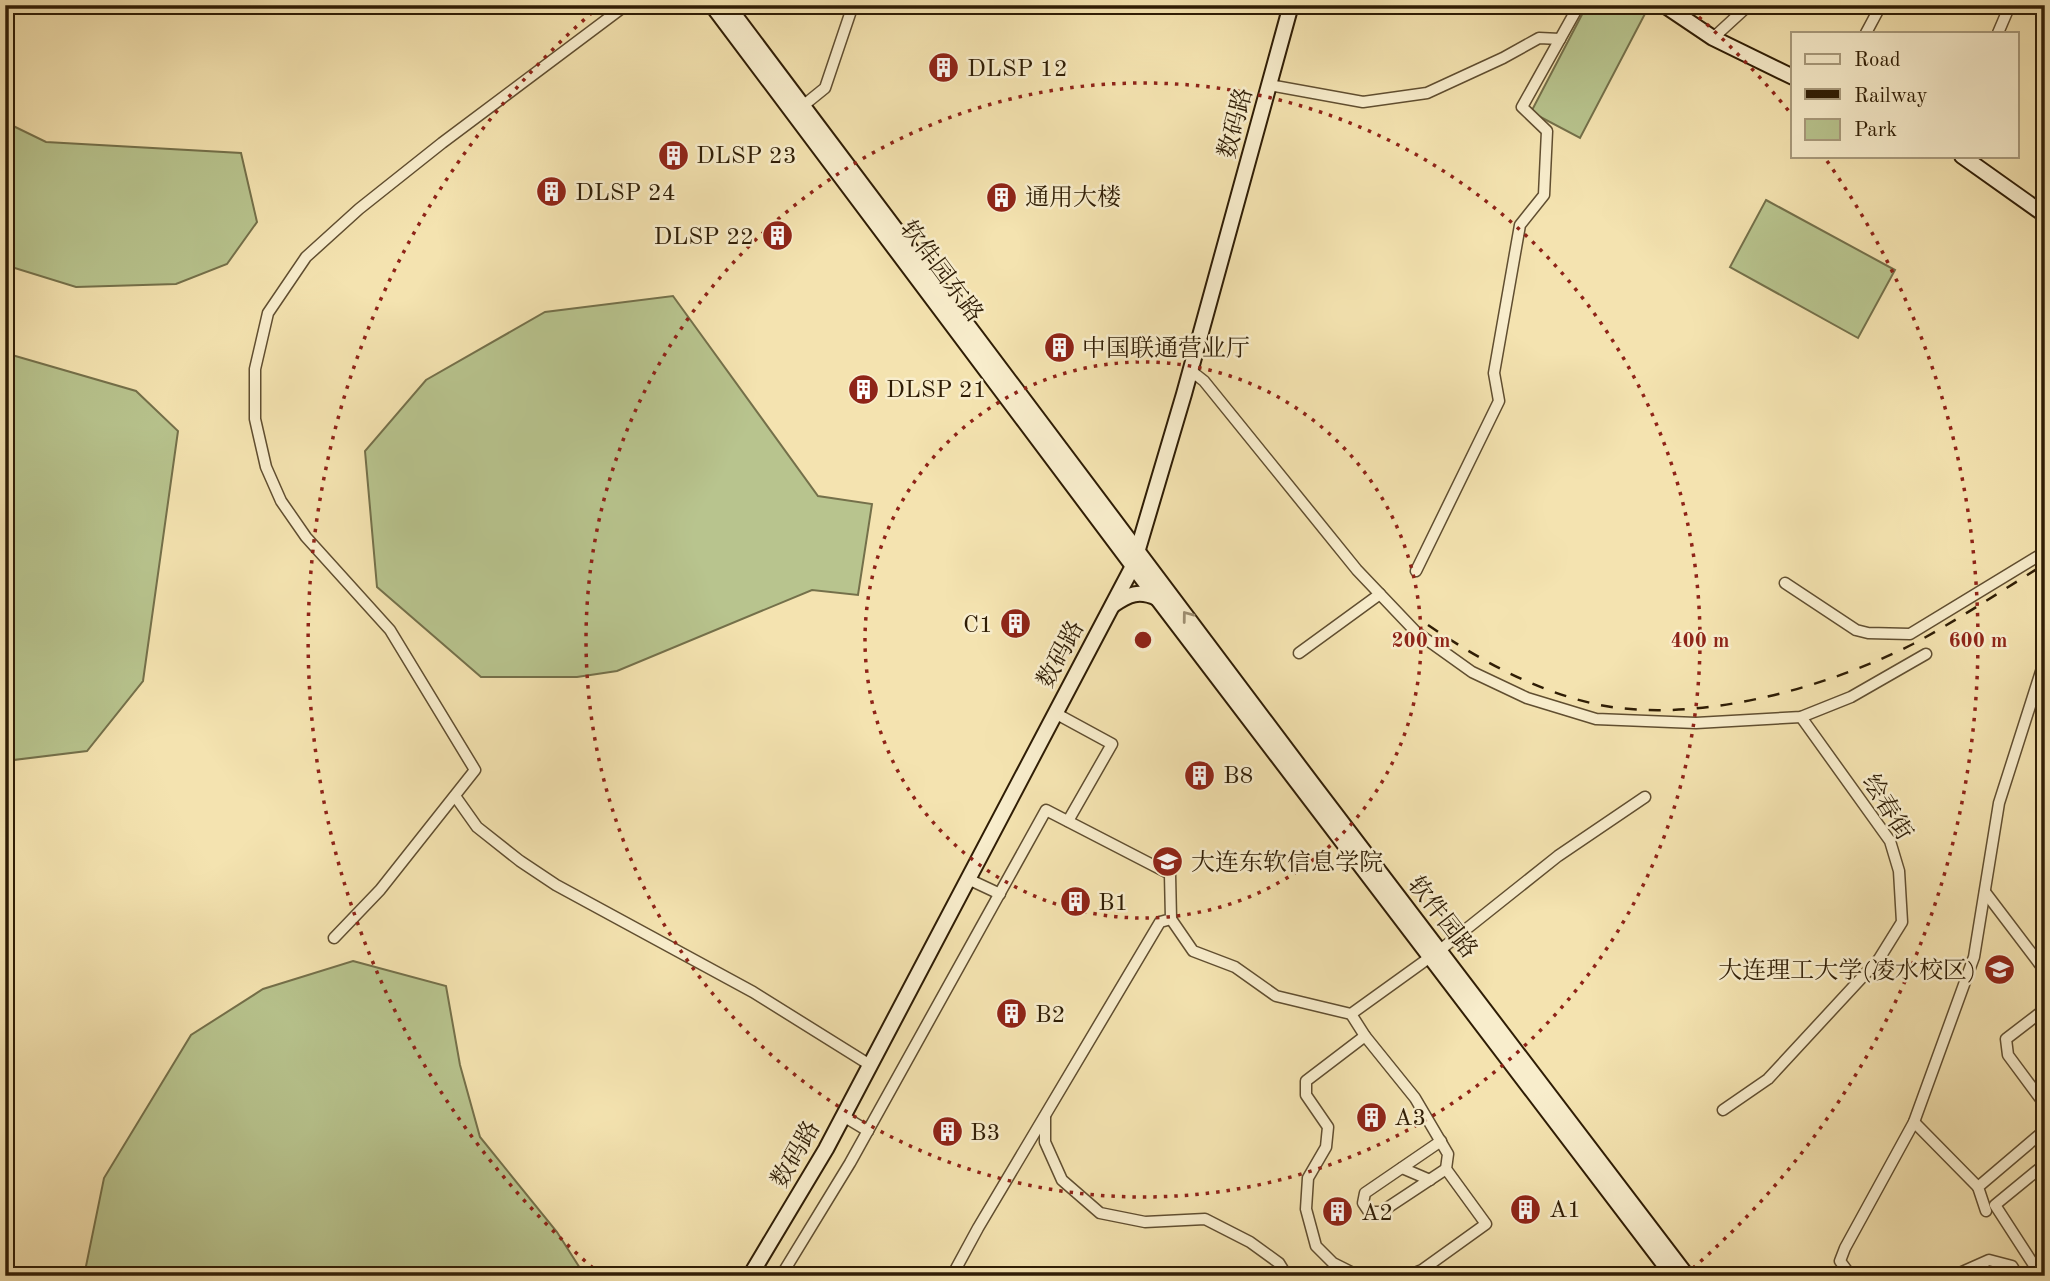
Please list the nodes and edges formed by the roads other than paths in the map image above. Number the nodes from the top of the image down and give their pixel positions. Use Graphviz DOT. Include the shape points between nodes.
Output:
graph roads {
  1 [pos="626,5"];
  2 [pos="712,5"];
  3 [pos="727,5"];
  4 [pos="853,5"];
  5 [pos="1291,5"];
  6 [pos="1579,5"];
  7 [pos="1664,5"];
  8 [pos="1749,5"];
  9 [pos="1881,5"];
  10 [pos="2010,5"];
  11 [pos="1867,32"];
  12 [pos="1998,32"];
  13 [pos="1713,38"];
  14 [pos="1560,39"];
  15 [pos="1791,76"];
  16 [pos="1269,85"];
  17 [pos="804,105"];
  18 [pos="1965,158"];
  19 [pos="2045,215"];
  20 [pos="1190,370"];
  21 [pos="1149,516"];
  22 [pos="1119,526"];
  23 [pos="2045,552"];
  24 [pos="1135,559"];
  25 [pos="1416,571"];
  26 [pos="1785,583"];
  27 [pos="1380,594"];
  28 [pos="1157,598"];
  29 [pos="1112,606"];
  30 [pos="1299,653"];
  31 [pos="1926,654"];
  32 [pos="2045,659"];
  33 [pos="1055,713"];
  34 [pos="1801,717"];
  35 [pos="454,796"];
  36 [pos="1645,797"];
  37 [pos="1068,821"];
  38 [pos="968,879"];
  39 [pos="1985,892"];
  40 [pos="1000,894"];
  41 [pos="1171,919"];
  42 [pos="334,938"];
  43 [pos="1435,954"];
  44 [pos="2045,971"];
  45 [pos="2045,1009"];
  46 [pos="1351,1014"];
  47 [pos="1365,1036"];
  48 [pos="870,1065"];
  49 [pos="2045,1105"];
  50 [pos="1723,1110"];
  51 [pos="843,1116"];
  52 [pos="1045,1117"];
  53 [pos="1913,1122"];
  54 [pos="2045,1130"];
  55 [pos="868,1131"];
  56 [pos="1441,1141"];
  57 [pos="2045,1164"];
  58 [pos="1402,1168"];
  59 [pos="1446,1169"];
  60 [pos="1430,1180"];
  61 [pos="1978,1186"];
  62 [pos="1986,1211"];
  63 [pos="750,1276"];
  64 [pos="781,1276"];
  65 [pos="952,1276"];
  66 [pos="1287,1276"];
  67 [pos="1359,1276"];
  68 [pos="1407,1276"];
  69 [pos="1673,1276"];
  70 [pos="1687,1276"];
  71 [pos="1852,1276"];
  72 [pos="1953,1276"];
  73 [pos="2018,1276"];
  74 [pos="2041,1276"];
  1 -- 35 [label="street" via="442,143 306,257 268,313 255,369 255,419 266,467 281,500 306,537 390,630 475,770"];
  2 -- 24 [label="main road, 软件园东路"];
  3 -- 17 [label="main road, 软件园东路"];
  4 -- 17 [label="street" via="825,88"];
  5 -- 16 [label="main road, 数码路"];
  6 -- 14 [label="street"];
  7 -- 13 [label="main road"];
  8 -- 13 [label="street"];
  9 -- 11 [label="street"];
  10 -- 12 [label="street"];
  13 -- 15 [label="main road"];
  14 -- 16 [label="street" via="1539,38 1427,93 1363,102"];
  14 -- 25 [label="street" via="1522,107 1547,131 1544,195 1520,225 1494,373 1499,401"];
  16 -- 20 [label="main road, 数码路"];
  17 -- 22 [label="main road, 软件园东路"];
  18 -- 19 [label="main road"];
  20 -- 21 [label="main road, 数码路"];
  20 -- 27 [label="street" via="1204,381"];
  21 -- 22 [label="main road" via="1131,527"];
  21 -- 24 [label="main road, 数码路"];
  22 -- 24 [label="main road, 软件园东路"];
  23 -- 26 [label="street" via="1910,634 1856,630"];
  24 -- 28 [label="main road, 软件园路"];
  24 -- 29 [label="main road, 数码路"];
  43 -- 24 [label="main road, 软件园路, one-way"];
  27 -- 30 [label="street"];
  27 -- 34 [label="street" via="1416,632 1472,672 1527,698 1596,719 1696,723"];
  28 -- 29 [label="main road" via="1135,593"];
  28 -- 43 [label="main road, 软件园路"];
  29 -- 33 [label="main road, 数码路"];
  31 -- 34 [label="street" via="1851,698"];
  32 -- 39 [label="street" via="1999,803"];
  33 -- 37 [label="street" via="1112,744"];
  33 -- 38 [label="main road, 数码路"];
  34 -- 50 [label="street, 绘春街" via="1890,841 1899,871 1902,922 1879,959 1769,1079"];
  35 -- 42 [label="street" via="380,890"];
  35 -- 48 [label="street" via="477,827 520,862 753,992"];
  36 -- 43 [label="street" via="1558,856"];
  37 -- 40 [label="street" via="1046,810"];
  37 -- 41 [label="street" via="1170,874"];
  38 -- 40 [label="street"];
  38 -- 48 [label="main road, 数码路"];
  39 -- 44 [label="street"];
  39 -- 53 [label="street" via="1974,957"];
  40 -- 55 [label="street"];
  41 -- 46 [label="street" via="1193,951 1235,967 1276,996"];
  41 -- 52 [label="street" via="1160,922"];
  43 -- 46 [label="street"];
  43 -- 69 [label="main road, 软件园路"];
  43 -- 70 [label="main road, 软件园路"];
  45 -- 49 [label="street" via="2006,1040 2008,1055"];
  46 -- 47 [label="street"];
  47 -- 56 [label="street" via="1415,1098"];
  47 -- 67 [label="street" via="1306,1081 1306,1095 1328,1127 1325,1147 1308,1178 1306,1209 1317,1246 1333,1264"];
  48 -- 51 [label="main road, 数码路"];
  51 -- 55 [label="street"];
  51 -- 63 [label="main road, 数码路"];
  52 -- 65 [label="street"];
  52 -- 66 [label="street" via="1045,1142 1062,1181 1100,1213 1145,1222 1205,1219 1250,1242 1279,1263"];
  53 -- 61 [label="street"];
  53 -- 71 [label="street" via="1845,1248 1840,1261"];
  54 -- 61 [label="street"];
  55 -- 64 [label="street"];
  56 -- 58 [label="street"];
  56 -- 59 [label="street" via="1448,1154"];
  57 -- 74 [label="street" via="1995,1205"];
  58 -- 60 [label="street"];
  58 -- 60 [label="street" via="1366,1193 1363,1203 1368,1212 1381,1212"];
  59 -- 60 [label="street"];
  59 -- 68 [label="street" via="1486,1224"];
  61 -- 62 [label="street"];
  72 -- 73 [label="street" via="1989,1260 2012,1266"];
}
